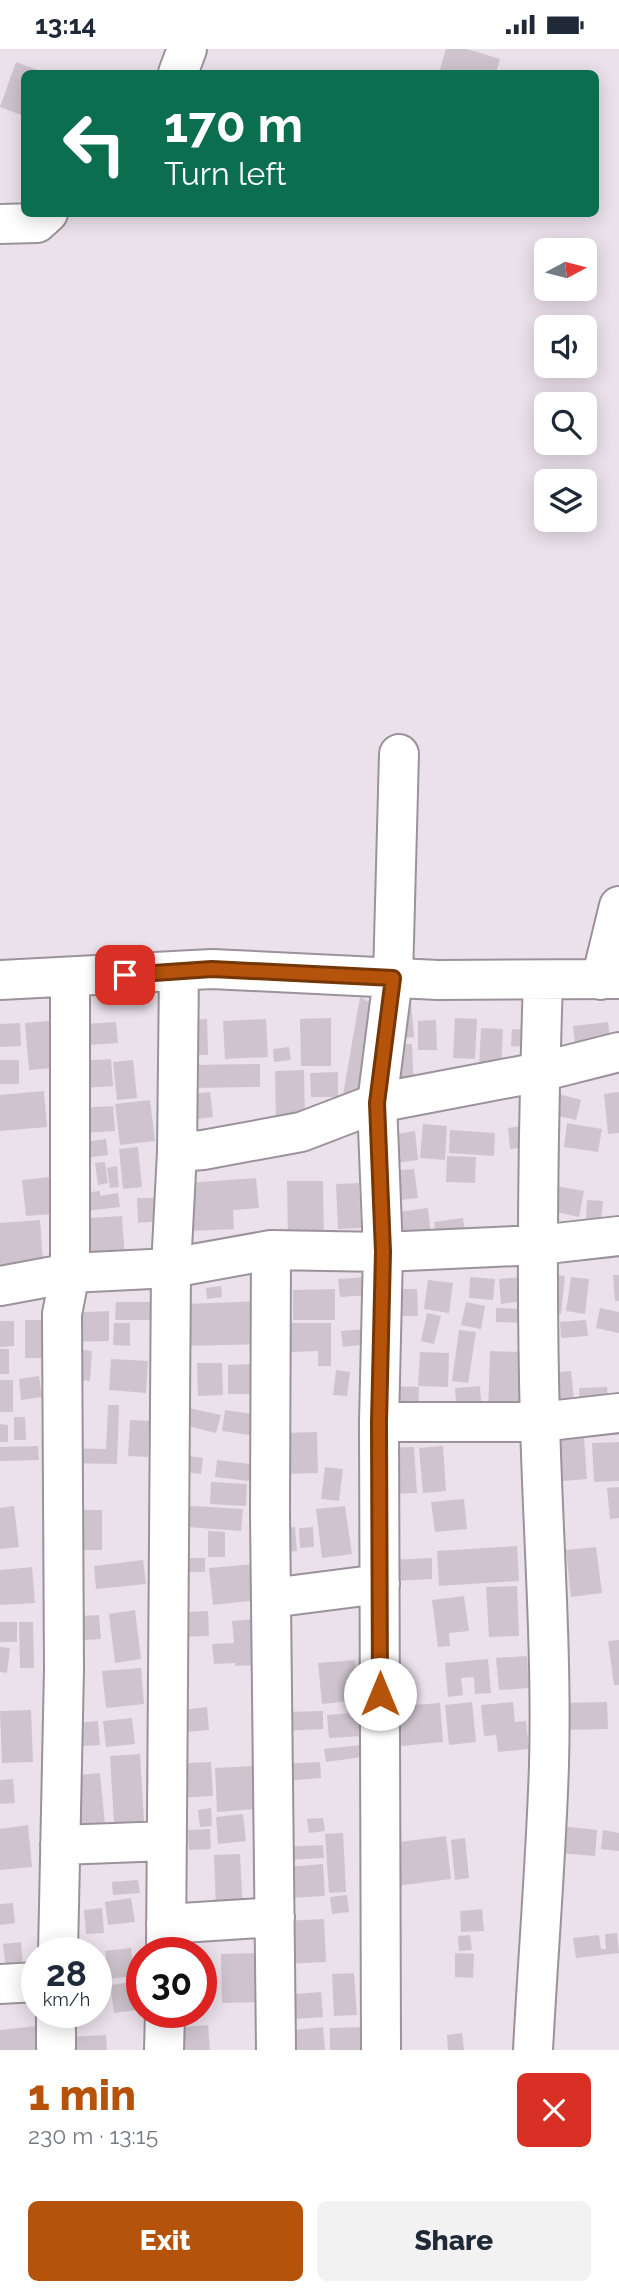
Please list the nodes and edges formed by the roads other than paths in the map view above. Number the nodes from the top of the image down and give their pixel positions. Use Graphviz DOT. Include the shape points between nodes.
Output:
graph roads {
  1 [pos="187,49"];
  2 [pos="179,70"];
  3 [pos="44,217"];
  4 [pos="0,224"];
  5 [pos="399,754"];
  6 [pos="619,906"];
  7 [pos="178,972"];
  8 [pos="71,977"];
  9 [pos="393,978"];
  10 [pos="610,979"];
  11 [pos="0,980"];
  12 [pos="543,981"];
  13 [pos="619,1052"];
  14 [pos="540,1072"];
  15 [pos="377,1103"];
  16 [pos="177,1152"];
  17 [pos="619,1236"];
  18 [pos="539,1245"];
  19 [pos="271,1249"];
  20 [pos="383,1252"];
  21 [pos="171,1268"];
  22 [pos="70,1273"];
  23 [pos="0,1286"];
  24 [pos="619,1413"];
  25 [pos="379,1422"];
  26 [pos="540,1422"];
  27 [pos="380,1584"];
  28 [pos="271,1598"];
  29 [pos="167,1841"];
  30 [pos="60,1845"];
  31 [pos="275,1917"];
  32 [pos="58,1937"];
  33 [pos="166,1937"];
  34 [pos="176,1937"];
  35 [pos="21,1983"];
  36 [pos="0,1984"];
  37 [pos="56,2028"];
  38 [pos="165,2028"];
  39 [pos="56,2050"];
  40 [pos="164,2050"];
  41 [pos="276,2050"];
  42 [pos="382,2050"];
  43 [pos="533,2050"];
  1 -- 2 [label="street"];
  3 -- 4 [label="street" via="37,223"];
  5 -- 9 [label="street"];
  6 -- 10 [label="street"];
  7 -- 8 [label="street"];
  7 -- 9 [label="street" via="212,969"];
  7 -- 16 [label="street"];
  8 -- 11 [label="street"];
  8 -- 22 [label="street"];
  9 -- 12 [label="street"];
  9 -- 15 [label="street"];
  10 -- 12 [label="street"];
  12 -- 14 [label="street"];
  13 -- 14 [label="street"];
  14 -- 15 [label="street"];
  14 -- 18 [label="street"];
  15 -- 16 [label="street" via="301,1132"];
  15 -- 20 [label="street"];
  16 -- 21 [label="street"];
  17 -- 18 [label="street"];
  18 -- 20 [label="street"];
  18 -- 26 [label="street"];
  19 -- 20 [label="street"];
  19 -- 21 [label="street"];
  19 -- 28 [label="street"];
  20 -- 25 [label="street"];
  21 -- 22 [label="street"];
  21 -- 29 [label="street"];
  22 -- 23 [label="street"];
  22 -- 30 [label="street" via="62,1314"];
  24 -- 26 [label="street"];
  25 -- 26 [label="street"];
  25 -- 27 [label="street"];
  26 -- 43 [label="street" via="549,1765"];
  27 -- 28 [label="street"];
  27 -- 42 [label="street"];
  28 -- 31 [label="street"];
  29 -- 30 [label="street"];
  29 -- 33 [label="street"];
  30 -- 32 [label="street"];
  31 -- 34 [label="street"];
  31 -- 41 [label="street"];
  35 -- 36 [label="street"];
  37 -- 39 [label="street"];
  38 -- 40 [label="street"];
}
